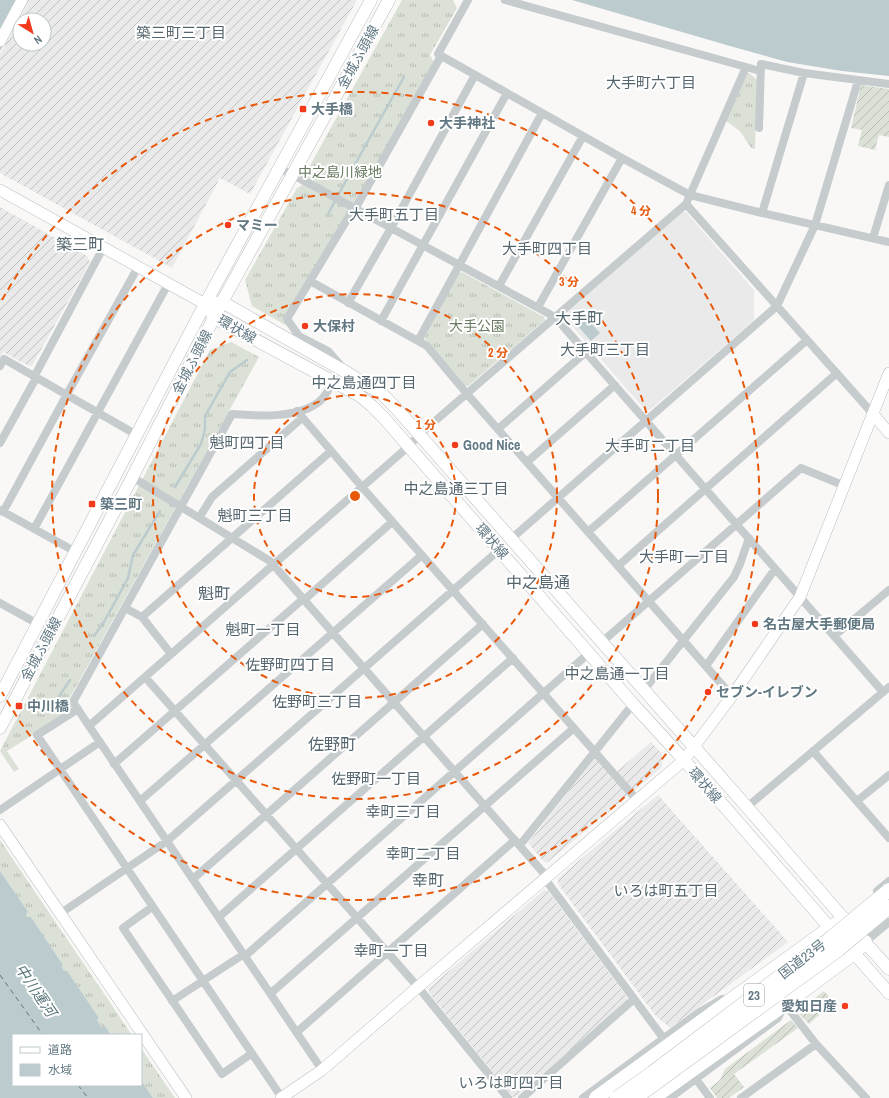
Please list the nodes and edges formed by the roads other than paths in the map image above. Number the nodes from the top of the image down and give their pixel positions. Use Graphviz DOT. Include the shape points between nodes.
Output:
graph roads {
  1 [pos="22,0"];
  2 [pos="371,0"];
  3 [pos="389,0"];
  4 [pos="468,0"];
  5 [pos="505,0"];
  6 [pos="0,41"];
  7 [pos="441,56"];
  8 [pos="746,67"];
  9 [pos="760,71"];
  10 [pos="804,73"];
  11 [pos="475,75"];
  12 [pos="858,81"];
  13 [pos="889,84"];
  14 [pos="507,93"];
  15 [pos="542,113"];
  16 [pos="759,128"];
  17 [pos="583,136"];
  18 [pos="622,158"];
  19 [pos="279,168"];
  20 [pos="293,175"];
  21 [pos="889,185"];
  22 [pos="0,190"];
  23 [pos="690,195"];
  24 [pos="686,204"];
  25 [pos="352,207"];
  26 [pos="762,213"];
  27 [pos="815,225"];
  28 [pos="391,228"];
  29 [pos="873,238"];
  30 [pos="889,242"];
  31 [pos="423,245"];
  32 [pos="103,248"];
  33 [pos="459,265"];
  34 [pos="138,267"];
  35 [pos="310,281"];
  36 [pos="168,284"];
  37 [pos="500,286"];
  38 [pos="222,302"];
  39 [pos="348,303"];
  40 [pos="205,304"];
  41 [pos="777,306"];
  42 [pos="538,307"];
  43 [pos="555,317"];
  44 [pos="215,318"];
  45 [pos="381,321"];
  46 [pos="807,340"];
  47 [pos="418,341"];
  48 [pos="586,352"];
  49 [pos="0,366"];
  50 [pos="346,372"];
  51 [pos="837,373"];
  52 [pos="889,373"];
  53 [pos="35,377"];
  54 [pos="333,382"];
  55 [pos="615,385"];
  56 [pos="467,394"];
  57 [pos="66,396"];
  58 [pos="296,411"];
  59 [pos="97,413"];
  60 [pos="873,414"];
  61 [pos="302,418"];
  62 [pos="646,420"];
  63 [pos="498,429"];
  64 [pos="889,433"];
  65 [pos="420,434"];
  66 [pos="136,435"];
  67 [pos="0,443"];
  68 [pos="409,446"];
  69 [pos="331,451"];
  70 [pos="677,455"];
  71 [pos="527,462"];
  72 [pos="132,477"];
  73 [pos="845,486"];
  74 [pos="362,487"];
  75 [pos="705,488"];
  76 [pos="558,498"];
  77 [pos="181,506"];
  78 [pos="1,511"];
  79 [pos="200,518"];
  80 [pos="392,522"];
  81 [pos="737,524"];
  82 [pos="34,528"];
  83 [pos="588,532"];
  84 [pos="232,538"];
  85 [pos="749,538"];
  86 [pos="511,539"];
  87 [pos="499,550"];
  88 [pos="76,552"];
  89 [pos="422,555"];
  90 [pos="273,565"];
  91 [pos="618,566"];
  92 [pos="776,569"];
  93 [pos="453,590"];
  94 [pos="889,590"];
  95 [pos="800,597"];
  96 [pos="303,600"];
  97 [pos="648,601"];
  98 [pos="0,603"];
  99 [pos="125,608"];
  100 [pos="142,617"];
  101 [pos="38,624"];
  102 [pos="483,624"];
  103 [pos="332,632"];
  104 [pos="834,636"];
  105 [pos="683,640"];
  106 [pos="602,642"];
  107 [pos="589,653"];
  108 [pos="171,654"];
  109 [pos="513,658"];
  110 [pos="706,666"];
  111 [pos="364,668"];
  112 [pos="145,677"];
  113 [pos="886,689"];
  114 [pos="644,690"];
  115 [pos="1,693"];
  116 [pos="543,693"];
  117 [pos="732,696"];
  118 [pos="394,702"];
  119 [pos="633,704"];
  120 [pos="78,709"];
  121 [pos="175,711"];
  122 [pos="89,726"];
  123 [pos="0,728"];
  124 [pos="574,728"];
  125 [pos="424,737"];
  126 [pos="100,742"];
  127 [pos="204,744"];
  128 [pos="694,747"];
  129 [pos="813,751"];
  130 [pos="595,752"];
  131 [pos="684,760"];
  132 [pos="114,764"];
  133 [pos="60,770"];
  134 [pos="455,772"];
  135 [pos="889,775"];
  136 [pos="236,780"];
  137 [pos="637,800"];
  138 [pos="140,801"];
  139 [pos="857,801"];
  140 [pos="485,806"];
  141 [pos="747,807"];
  142 [pos="0,810"];
  143 [pos="266,815"];
  144 [pos="0,824"];
  145 [pos="889,838"];
  146 [pos="167,841"];
  147 [pos="518,843"];
  148 [pos="296,849"];
  149 [pos="126,868"];
  150 [pos="546,878"];
  151 [pos="193,879"];
  152 [pos="889,881"];
  153 [pos="327,884"];
  154 [pos="889,890"];
  155 [pos="152,907"];
  156 [pos="889,907"];
  157 [pos="60,913"];
  158 [pos="219,917"];
  159 [pos="357,918"];
  160 [pos="844,919"];
  161 [pos="889,922"];
  162 [pos="830,928"];
  163 [pos="865,942"];
  164 [pos="387,952"];
  165 [pos="854,953"];
  166 [pos="244,955"];
  167 [pos="889,969"];
  168 [pos="760,978"];
  169 [pos="202,981"];
  170 [pos="418,987"];
  171 [pos="271,993"];
  172 [pos="889,993"];
  173 [pos="634,999"];
  174 [pos="172,1001"];
  175 [pos="785,1004"];
  176 [pos="297,1032"];
  177 [pos="664,1039"];
  178 [pos="816,1044"];
  179 [pos="251,1054"];
  180 [pos="322,1070"];
  181 [pos="696,1079"];
  182 [pos="186,1098"];
  183 [pos="281,1098"];
  184 [pos="508,1098"];
  185 [pos="522,1098"];
  186 [pos="583,1098"];
  187 [pos="596,1098"];
  188 [pos="617,1098"];
  189 [pos="635,1098"];
  190 [pos="653,1098"];
  191 [pos="670,1098"];
  192 [pos="710,1098"];
  193 [pos="741,1098"];
  194 [pos="866,1098"];
  1 -- 6 [label="street"];
  2 -- 19 [label="main road, 金城ふ頭線"];
  3 -- 20 [label="main road, 金城ふ頭線"];
  4 -- 7 [label="street" via="438,54"];
  5 -- 8 [label="street"];
  7 -- 11 [label="street"];
  7 -- 25 [label="street"];
  8 -- 9 [label="street"];
  8 -- 23 [label="street"];
  9 -- 10 [label="street" via="761,64"];
  9 -- 16 [label="street"];
  10 -- 12 [label="street"];
  10 -- 26 [label="street"];
  11 -- 14 [label="street"];
  11 -- 28 [label="street"];
  12 -- 13 [label="street"];
  12 -- 27 [label="street"];
  14 -- 15 [label="street"];
  14 -- 31 [label="street"];
  15 -- 17 [label="street"];
  15 -- 33 [label="street"];
  17 -- 18 [label="street"];
  17 -- 37 [label="street"];
  18 -- 23 [label="street"];
  18 -- 42 [label="street"];
  19 -- 20 [label="street"];
  19 -- 40 [label="main road, 金城ふ頭線"];
  20 -- 25 [label="street"];
  20 -- 38 [label="main road, 金城ふ頭線"];
  21 -- 29 [label="street"];
  22 -- 32 [label="street"];
  23 -- 24 [label="street"];
  23 -- 26 [label="street"];
  24 -- 41 [label="street"];
  24 -- 43 [label="street"];
  25 -- 28 [label="street"];
  25 -- 35 [label="street"];
  26 -- 27 [label="street"];
  27 -- 29 [label="street"];
  27 -- 41 [label="street"];
  28 -- 31 [label="street"];
  28 -- 39 [label="street"];
  29 -- 30 [label="street"];
  31 -- 33 [label="street"];
  31 -- 45 [label="street"];
  32 -- 34 [label="street"];
  32 -- 53 [label="street"];
  33 -- 37 [label="street"];
  33 -- 47 [label="street"];
  34 -- 36 [label="street"];
  34 -- 57 [label="street"];
  35 -- 39 [label="street"];
  35 -- 50 [label="street" via="287,319 299,336 328,351"];
  36 -- 40 [label="street"];
  36 -- 59 [label="street"];
  37 -- 42 [label="street"];
  38 -- 40 [label="main road, 環状線"];
  38 -- 44 [label="main road, 金城ふ頭線"];
  38 -- 50 [label="main road, 環状線"];
  39 -- 45 [label="street"];
  40 -- 44 [label="main road, 環状線"];
  40 -- 66 [label="main road, 金城ふ頭線"];
  41 -- 46 [label="street"];
  41 -- 62 [label="street"];
  42 -- 43 [label="street"];
  43 -- 48 [label="street"];
  43 -- 56 [label="street"];
  44 -- 54 [label="main road, 環状線"];
  44 -- 72 [label="main road, 金城ふ頭線"];
  45 -- 47 [label="street"];
  46 -- 51 [label="street"];
  46 -- 70 [label="street"];
  47 -- 56 [label="street" via="427,346"];
  48 -- 55 [label="street"];
  48 -- 63 [label="street"];
  49 -- 53 [label="street" via="4,359"];
  50 -- 65 [label="main road, 環状線" via="383,395"];
  51 -- 60 [label="street"];
  51 -- 75 [label="street"];
  52 -- 60 [label="street"];
  53 -- 57 [label="street"];
  53 -- 67 [label="street"];
  54 -- 58 [label="street" via="322,399"];
  54 -- 68 [label="main road, 環状線" via="360,396 372,406"];
  55 -- 62 [label="street"];
  55 -- 71 [label="street"];
  56 -- 63 [label="street"];
  56 -- 65 [label="street"];
  57 -- 59 [label="street"];
  57 -- 78 [label="street"];
  58 -- 61 [label="street"];
  58 -- 77 [label="street" via="260,416 232,414"];
  59 -- 66 [label="street"];
  59 -- 82 [label="street"];
  60 -- 64 [label="street"];
  60 -- 73 [label="street"];
  61 -- 69 [label="street"];
  61 -- 79 [label="street" via="212,497"];
  62 -- 70 [label="street"];
  62 -- 76 [label="street"];
  63 -- 71 [label="street"];
  65 -- 68 [label="street"];
  65 -- 86 [label="main road, 環状線"];
  66 -- 88 [label="main road, 金城ふ頭線"];
  68 -- 74 [label="street"];
  68 -- 87 [label="main road, 環状線"];
  69 -- 74 [label="street"];
  69 -- 84 [label="street"];
  70 -- 75 [label="street"];
  70 -- 83 [label="street"];
  71 -- 76 [label="street"];
  72 -- 77 [label="street"];
  72 -- 123 [label="main road, 金城ふ頭線"];
  73 -- 81 [label="street" via="801,468"];
  73 -- 95 [label="street"];
  74 -- 80 [label="street"];
  74 -- 90 [label="street"];
  75 -- 81 [label="street"];
  75 -- 91 [label="street"];
  76 -- 83 [label="street"];
  76 -- 86 [label="street"];
  77 -- 79 [label="street"];
  77 -- 99 [label="street"];
  78 -- 82 [label="street"];
  79 -- 84 [label="street"];
  80 -- 89 [label="street"];
  80 -- 96 [label="street"];
  81 -- 85 [label="street"];
  81 -- 97 [label="street"];
  82 -- 88 [label="street"];
  83 -- 91 [label="street"];
  84 -- 90 [label="street"];
  84 -- 100 [label="street"];
  85 -- 92 [label="street"];
  85 -- 105 [label="street" via="734,577"];
  86 -- 106 [label="main road, 環状線"];
  87 -- 93 [label="street"];
  87 -- 107 [label="main road, 環状線"];
  88 -- 101 [label="main road, 金城ふ頭線"];
  89 -- 93 [label="street"];
  89 -- 103 [label="street"];
  90 -- 96 [label="street"];
  90 -- 108 [label="street"];
  91 -- 97 [label="street"];
  92 -- 95 [label="street"];
  92 -- 110 [label="street"];
  93 -- 102 [label="street"];
  93 -- 111 [label="street"];
  94 -- 104 [label="street"];
  95 -- 104 [label="street"];
  95 -- 117 [label="street"];
  96 -- 103 [label="street"];
  96 -- 121 [label="street"];
  97 -- 105 [label="street"];
  97 -- 106 [label="street"];
  98 -- 101 [label="street"];
  99 -- 100 [label="street"];
  99 -- 120 [label="street" via="73,702"];
  100 -- 108 [label="street"];
  101 -- 115 [label="main road, 金城ふ頭線"];
  102 -- 109 [label="street"];
  102 -- 118 [label="street"];
  103 -- 111 [label="street"];
  103 -- 127 [label="street"];
  104 -- 113 [label="street"];
  105 -- 110 [label="street"];
  105 -- 114 [label="street"];
  106 -- 114 [label="main road, 環状線"];
  107 -- 116 [label="street"];
  107 -- 119 [label="main road, 環状線"];
  108 -- 112 [label="street"];
  109 -- 116 [label="street"];
  109 -- 125 [label="street"];
  110 -- 117 [label="street"];
  111 -- 118 [label="street"];
  111 -- 136 [label="street"];
  112 -- 121 [label="street"];
  112 -- 122 [label="street"];
  113 -- 129 [label="street"];
  114 -- 128 [label="main road, 環状線"];
  116 -- 124 [label="street"];
  116 -- 134 [label="street"];
  117 -- 128 [label="street"];
  118 -- 125 [label="street"];
  118 -- 143 [label="street"];
  119 -- 130 [label="street"];
  119 -- 131 [label="main road, 環状線"];
  120 -- 122 [label="street"];
  120 -- 133 [label="street" via="37,735"];
  121 -- 127 [label="street"];
  121 -- 132 [label="street"];
  122 -- 126 [label="street"];
  124 -- 130 [label="street"];
  124 -- 140 [label="street"];
  125 -- 134 [label="street"];
  125 -- 148 [label="street"];
  126 -- 132 [label="street"];
  126 -- 133 [label="street"];
  127 -- 136 [label="street"];
  127 -- 138 [label="street"];
  128 -- 131 [label="street"];
  128 -- 141 [label="main road, 環状線"];
  129 -- 139 [label="street"];
  129 -- 141 [label="street"];
  130 -- 137 [label="street"];
  130 -- 147 [label="street"];
  131 -- 137 [label="street"];
  131 -- 162 [label="main road, 環状線"];
  132 -- 138 [label="street"];
  133 -- 142 [label="street"];
  133 -- 149 [label="street"];
  134 -- 140 [label="street"];
  134 -- 153 [label="street"];
  135 -- 139 [label="street"];
  136 -- 143 [label="street"];
  136 -- 146 [label="street"];
  137 -- 150 [label="street"];
  138 -- 146 [label="street"];
  139 -- 145 [label="street"];
  140 -- 147 [label="street"];
  140 -- 159 [label="street"];
  141 -- 160 [label="main road, 環状線"];
  143 -- 148 [label="street"];
  143 -- 151 [label="street"];
  144 -- 157 [label="street"];
  146 -- 149 [label="street"];
  146 -- 151 [label="street"];
  147 -- 150 [label="street"];
  147 -- 164 [label="street"];
  148 -- 153 [label="street"];
  148 -- 158 [label="street"];
  149 -- 155 [label="street"];
  149 -- 157 [label="street"];
  150 -- 170 [label="street"];
  150 -- 173 [label="street"];
  151 -- 158 [label="street"];
  152 -- 160 [label="street"];
  153 -- 159 [label="street"];
  153 -- 166 [label="street"];
  154 -- 188 [label="highway, 国道23号 / 23, bridge" via="831,938"];
  155 -- 169 [label="street"];
  155 -- 174 [label="street" via="123,928"];
  156 -- 189 [label="highway, 国道23号 / 23, bridge" via="839,949"];
  157 -- 182 [label="street"];
  158 -- 166 [label="street"];
  159 -- 164 [label="street"];
  159 -- 171 [label="street"];
  160 -- 162 [label="highway"];
  160 -- 163 [label="main road, 環状線"];
  161 -- 163 [label="street"];
  162 -- 165 [label="main road, 環状線"];
  162 -- 168 [label="highway"];
  163 -- 165 [label="highway"];
  163 -- 167 [label="main road, 環状線"];
  164 -- 170 [label="street"];
  164 -- 176 [label="street"];
  165 -- 172 [label="main road, 環状線"];
  165 -- 175 [label="highway"];
  166 -- 169 [label="street"];
  166 -- 171 [label="street"];
  168 -- 177 [label="street" via="698,1013"];
  168 -- 187 [label="highway"];
  169 -- 174 [label="street"];
  169 -- 179 [label="street"];
  170 -- 180 [label="street"];
  170 -- 184 [label="street"];
  171 -- 176 [label="street"];
  173 -- 177 [label="street"];
  173 -- 185 [label="street"];
  174 -- 179 [label="street" via="222,1074"];
  175 -- 178 [label="street"];
  175 -- 181 [label="street" via="778,1018"];
  175 -- 190 [label="highway"];
  176 -- 180 [label="street"];
  177 -- 186 [label="street"];
  178 -- 193 [label="street"];
  178 -- 194 [label="street"];
  179 -- 183 [label="street"];
  180 -- 183 [label="street"];
  181 -- 191 [label="street"];
  181 -- 192 [label="street"];
}
